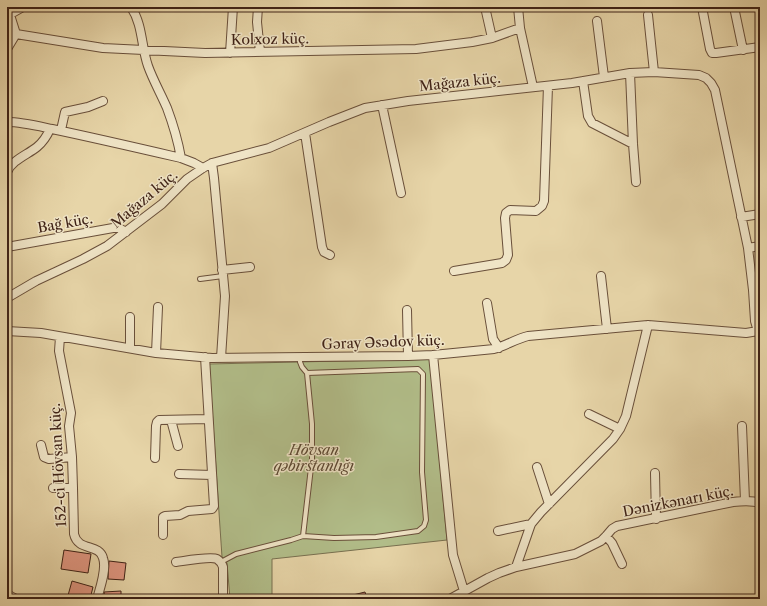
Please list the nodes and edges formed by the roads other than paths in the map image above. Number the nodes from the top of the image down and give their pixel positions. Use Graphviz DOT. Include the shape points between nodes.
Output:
graph roads {
  1 [pos="23,7"];
  2 [pos="131,7"];
  3 [pos="233,7"];
  4 [pos="258,7"];
  5 [pos="485,7"];
  6 [pos="518,7"];
  7 [pos="702,7"];
  8 [pos="734,7"];
  9 [pos="648,15"];
  10 [pos="8,16"];
  11 [pos="597,21"];
  12 [pos="520,28"];
  13 [pos="16,34"];
  14 [pos="492,38"];
  15 [pos="760,47"];
  16 [pos="7,49"];
  17 [pos="144,50"];
  18 [pos="743,50"];
  19 [pos="260,52"];
  20 [pos="230,53"];
  21 [pos="654,72"];
  22 [pos="630,73"];
  23 [pos="604,77"];
  24 [pos="583,81"];
  25 [pos="548,86"];
  26 [pos="533,87"];
  27 [pos="103,101"];
  28 [pos="382,105"];
  29 [pos="7,122"];
  30 [pos="50,128"];
  31 [pos="61,130"];
  32 [pos="304,133"];
  33 [pos="633,144"];
  34 [pos="181,158"];
  35 [pos="212,163"];
  36 [pos="203,168"];
  37 [pos="7,172"];
  38 [pos="636,182"];
  39 [pos="401,194"];
  40 [pos="760,214"];
  41 [pos="741,217"];
  42 [pos="126,232"];
  43 [pos="760,246"];
  44 [pos="7,247"];
  45 [pos="748,248"];
  46 [pos="330,255"];
  47 [pos="250,267"];
  48 [pos="454,271"];
  49 [pos="223,273"];
  50 [pos="601,276"];
  51 [pos="200,278"];
  52 [pos="7,298"];
  53 [pos="487,303"];
  54 [pos="158,306"];
  55 [pos="407,310"];
  56 [pos="130,317"];
  57 [pos="648,325"];
  58 [pos="607,329"];
  59 [pos="7,331"];
  60 [pos="759,332"];
  61 [pos="60,337"];
  62 [pos="130,348"];
  63 [pos="499,348"];
  64 [pos="156,353"];
  65 [pos="433,355"];
  66 [pos="408,356"];
  67 [pos="300,357"];
  68 [pos="205,358"];
  69 [pos="221,358"];
  70 [pos="307,374"];
  71 [pos="589,414"];
  72 [pos="208,419"];
  73 [pos="171,420"];
  74 [pos="742,426"];
  75 [pos="620,429"];
  76 [pos="42,445"];
  77 [pos="178,446"];
  78 [pos="72,457"];
  79 [pos="155,458"];
  80 [pos="537,467"];
  81 [pos="655,473"];
  82 [pos="179,474"];
  83 [pos="212,475"];
  84 [pos="53,488"];
  85 [pos="73,488"];
  86 [pos="745,501"];
  87 [pos="760,503"];
  88 [pos="548,504"];
  89 [pos="656,518"];
  90 [pos="531,524"];
  91 [pos="498,531"];
  92 [pos="163,535"];
  93 [pos="303,536"];
  94 [pos="606,536"];
  95 [pos="176,562"];
  96 [pos="221,562"];
  97 [pos="622,564"];
  98 [pos="516,567"];
  99 [pos="464,591"];
  100 [pos="7,594"];
  101 [pos="16,599"];
  102 [pos="97,599"];
  103 [pos="223,599"];
  104 [pos="450,599"];
  1 -- 10 [label="street"];
  2 -- 17 [label="street" via="139,24"];
  3 -- 20 [label="street"];
  4 -- 19 [label="street"];
  5 -- 14 [label="street"];
  6 -- 12 [label="street"];
  7 -- 18 [label="street" via="710,52 714,54"];
  8 -- 18 [label="street"];
  9 -- 21 [label="street"];
  10 -- 13 [label="street"];
  11 -- 23 [label="street"];
  12 -- 14 [label="street, Kolxoz küç."];
  12 -- 26 [label="street"];
  13 -- 16 [label="street"];
  13 -- 17 [label="street, Kolxoz küç." via="103,48"];
  14 -- 19 [label="street, Kolxoz küç." via="416,49"];
  15 -- 18 [label="street"];
  17 -- 20 [label="street, Kolxoz küç."];
  17 -- 34 [label="street" via="148,67 178,140"];
  19 -- 20 [label="street, Kolxoz küç."];
  21 -- 22 [label="street, Mağaza küç."];
  21 -- 41 [label="street, Mağaza küç." via="699,75 706,78 715,90"];
  22 -- 23 [label="street, Mağaza küç."];
  22 -- 33 [label="street"];
  23 -- 24 [label="street, Mağaza küç."];
  24 -- 25 [label="street, Mağaza küç."];
  24 -- 33 [label="street" via="588,116 592,123"];
  25 -- 26 [label="street, Mağaza küç."];
  25 -- 48 [label="street" via="542,206 536,211 510,210 506,214 508,255 502,263"];
  26 -- 28 [label="street, Mağaza küç."];
  27 -- 31 [label="street" via="65,112"];
  28 -- 32 [label="street, Mağaza küç." via="365,108"];
  28 -- 39 [label="street"];
  29 -- 30 [label="street"];
  30 -- 31 [label="street"];
  30 -- 37 [label="street" via="47,137 12,164"];
  31 -- 34 [label="street"];
  32 -- 35 [label="street, Mağaza küç." via="269,148"];
  32 -- 46 [label="street" via="322,247 324,252"];
  33 -- 38 [label="street"];
  34 -- 36 [label="street"];
  35 -- 36 [label="street, Mağaza küç."];
  35 -- 49 [label="street"];
  36 -- 42 [label="street, Mağaza küç."];
  40 -- 41 [label="street"];
  41 -- 45 [label="street, Mağaza küç."];
  42 -- 44 [label="street, Bağ küç." via="113,228"];
  42 -- 52 [label="street, Mağaza küç." via="107,246"];
  43 -- 45 [label="street"];
  45 -- 60 [label="street, Mağaza küç." via="755,321"];
  47 -- 49 [label="street"];
  49 -- 51 [label="lane"];
  49 -- 69 [label="street" via="225,296"];
  50 -- 58 [label="street"];
  53 -- 63 [label="street" via="493,339"];
  54 -- 64 [label="street"];
  55 -- 66 [label="street"];
  56 -- 62 [label="street"];
  57 -- 58 [label="street, Gəray Əsədov küç."];
  57 -- 60 [label="street, Gəray Əsədov küç."];
  57 -- 75 [label="street" via="628,409"];
  58 -- 63 [label="street, Gəray Əsədov küç." via="528,336"];
  59 -- 61 [label="street, Gəray Əsədov küç."];
  61 -- 62 [label="street, Gəray Əsədov küç."];
  61 -- 78 [label="street, 152-ci Hövsan küç." via="59,351 71,413 69,426"];
  62 -- 64 [label="street, Gəray Əsədov küç."];
  63 -- 65 [label="street, Gəray Əsədov küç."];
  64 -- 68 [label="street, Gəray Əsədov küç."];
  65 -- 66 [label="street, Gəray Əsədov küç."];
  65 -- 99 [label="street" via="453,555"];
  66 -- 67 [label="street, Gəray Əsədov küç."];
  67 -- 69 [label="street, Gəray Əsədov küç."];
  67 -- 70 [label="lane"];
  68 -- 69 [label="street, Gəray Əsədov küç."];
  68 -- 72 [label="street"];
  70 -- 93 [label="lane" via="312,424 312,459"];
  70 -- 93 [label="lane" via="418,368 423,374 422,472 426,520 418,531 376,537"];
  71 -- 75 [label="street"];
  72 -- 73 [label="street"];
  72 -- 83 [label="street"];
  73 -- 77 [label="street"];
  73 -- 79 [label="street" via="157,422"];
  74 -- 86 [label="street"];
  75 -- 88 [label="street"];
  76 -- 78 [label="street" via="44,457 49,459"];
  78 -- 85 [label="street, 152-ci Hövsan küç."];
  80 -- 88 [label="street"];
  81 -- 89 [label="street"];
  82 -- 83 [label="street"];
  83 -- 92 [label="street" via="212,509 163,517"];
  84 -- 85 [label="street"];
  85 -- 102 [label="street, 152-ci Hövsan küç." via="75,539 78,543 98,551 104,558"];
  86 -- 87 [label="street, Dənizkənarı küç."];
  86 -- 89 [label="street, Dənizkənarı küç."];
  88 -- 90 [label="street"];
  89 -- 94 [label="street, Dənizkənarı küç." via="617,526"];
  90 -- 91 [label="street"];
  90 -- 98 [label="street"];
  93 -- 96 [label="lane" via="236,554"];
  94 -- 97 [label="street"];
  94 -- 98 [label="street, Dənizkənarı küç." via="575,554"];
  95 -- 96 [label="street" via="210,558"];
  96 -- 103 [label="street"];
  98 -- 99 [label="street, Dənizkənarı küç."];
  99 -- 104 [label="street, Dənizkənarı küç."];
  100 -- 101 [label="street"];
}
